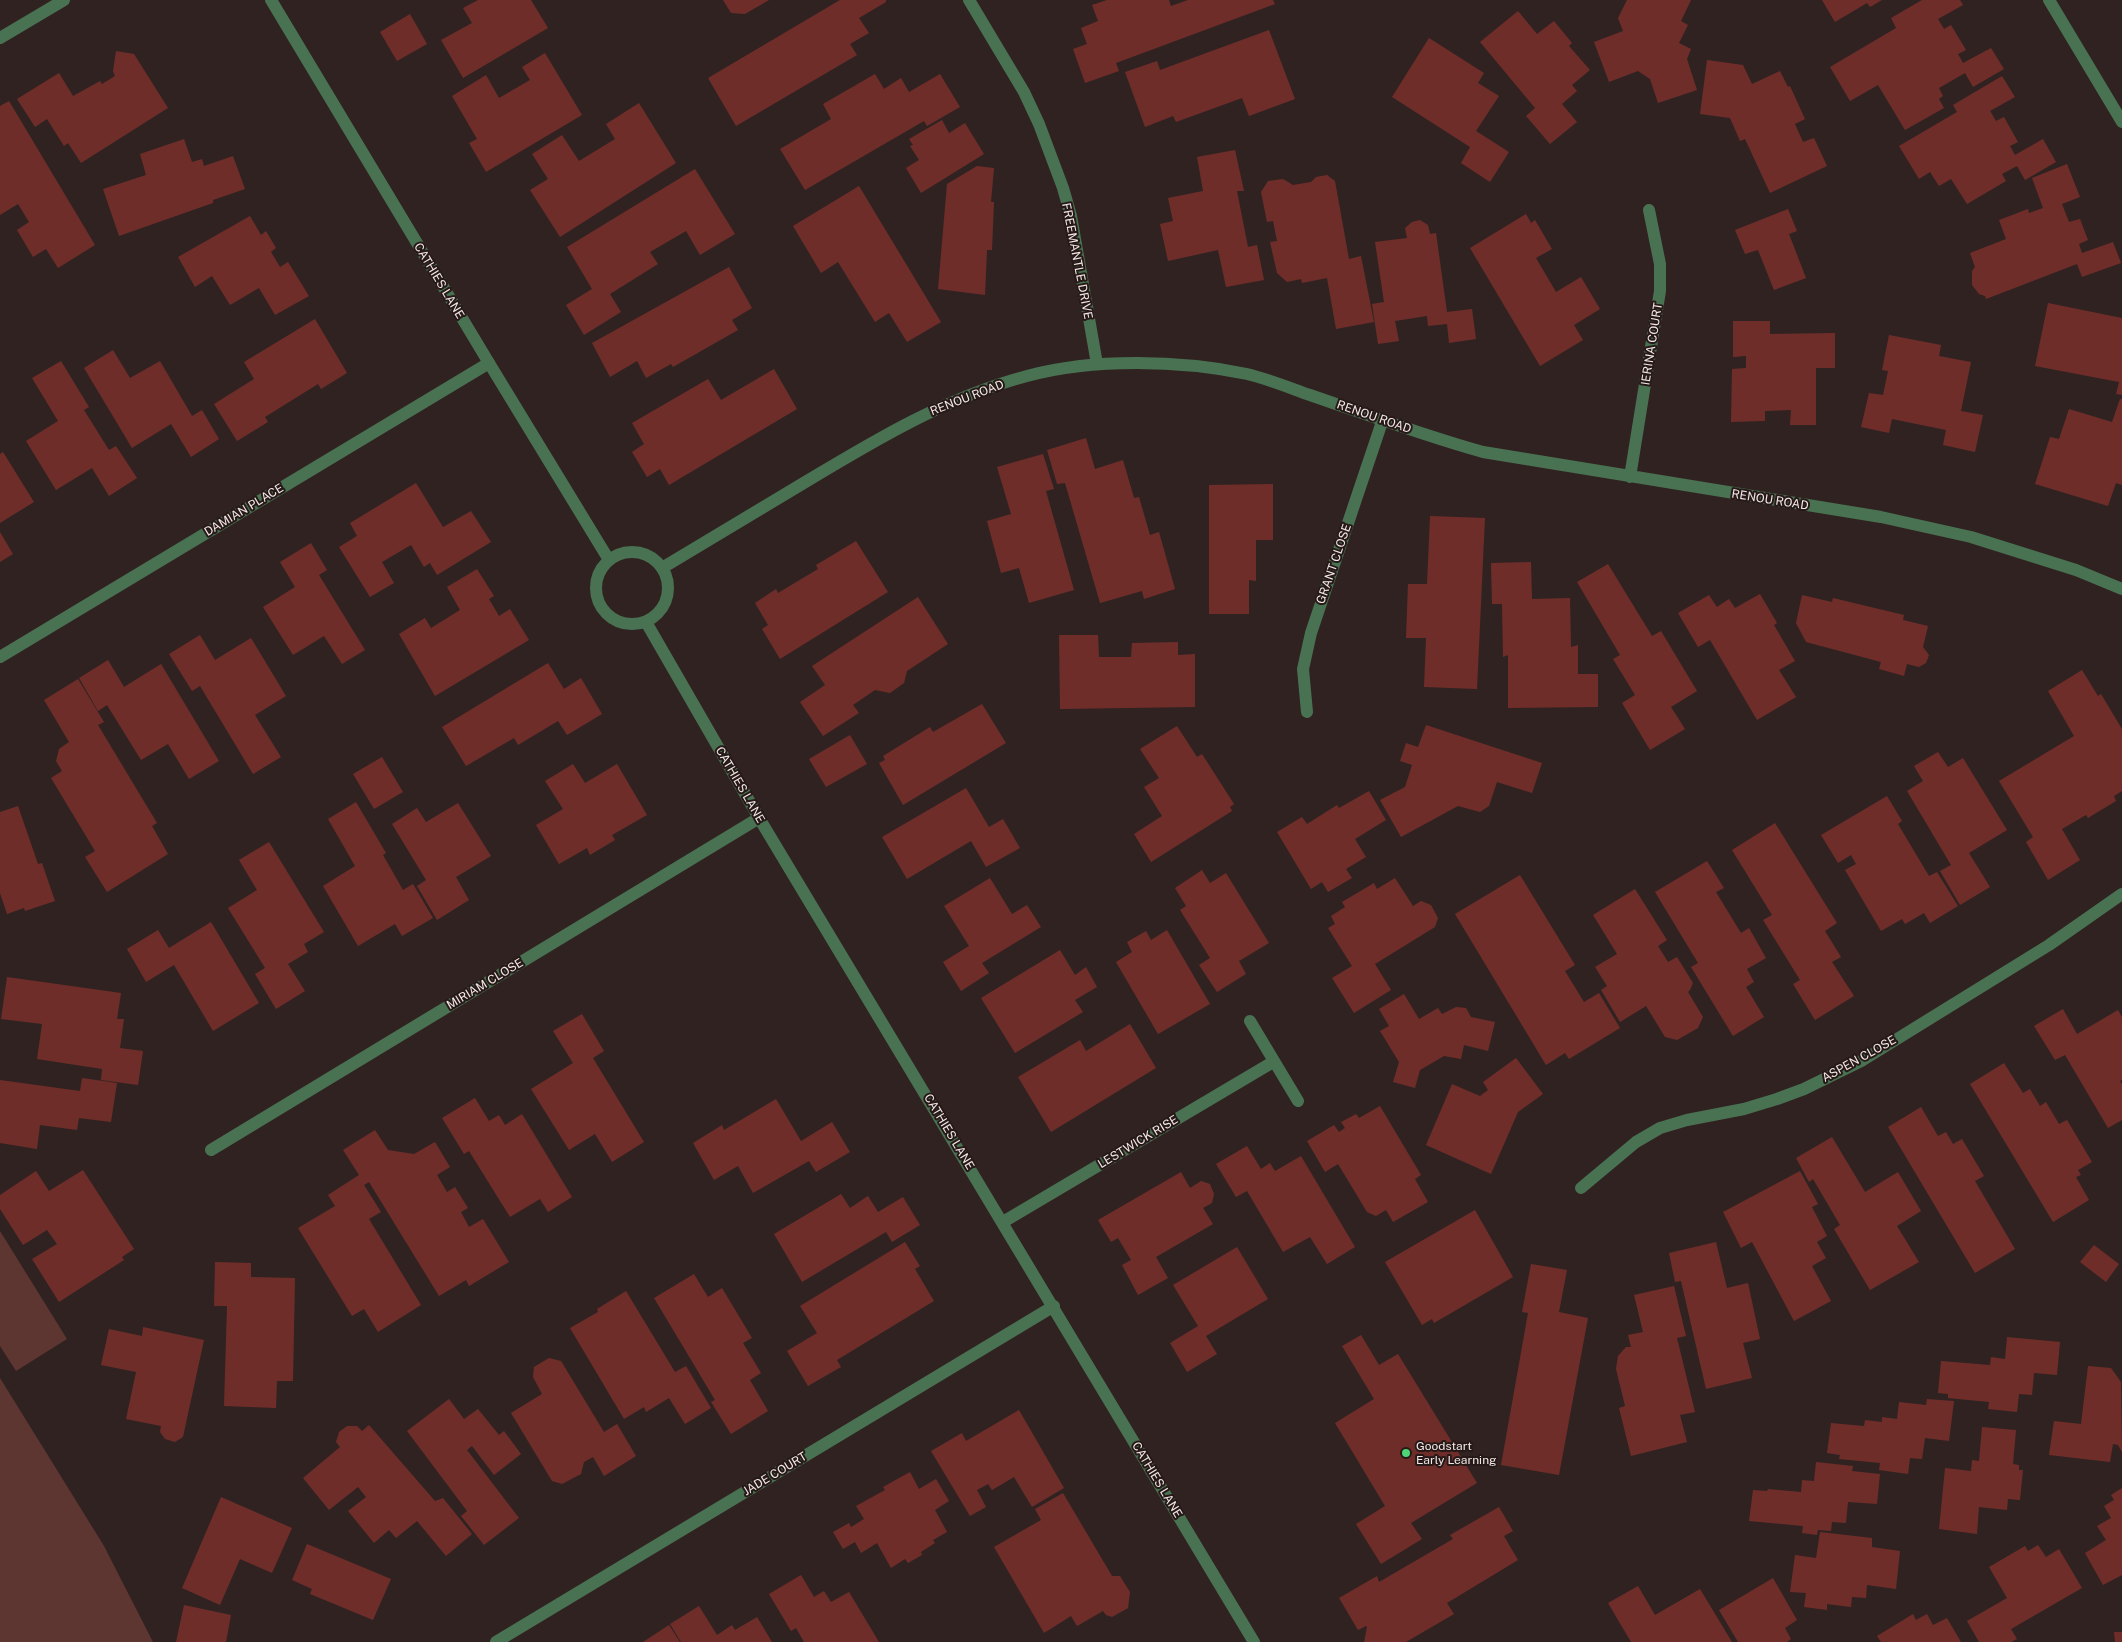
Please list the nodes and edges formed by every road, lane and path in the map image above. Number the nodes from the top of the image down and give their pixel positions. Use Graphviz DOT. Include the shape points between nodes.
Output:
graph roads {
  1 [pos="64,0"];
  2 [pos="271,0"];
  3 [pos="970,0"];
  4 [pos="2048,0"];
  5 [pos="0,38"];
  6 [pos="2122,122"];
  7 [pos="1649,210"];
  8 [pos="489,363"];
  9 [pos="1097,364"];
  10 [pos="1383,419"];
  11 [pos="1630,477"];
  12 [pos="609,560"];
  13 [pos="662,568"];
  14 [pos="2122,589"];
  15 [pos="646,622"];
  16 [pos="0,657"];
  17 [pos="1306,712"];
  18 [pos="759,818"];
  19 [pos="2122,894"];
  20 [pos="1250,1021"];
  21 [pos="1273,1062"];
  22 [pos="1298,1101"];
  23 [pos="211,1150"];
  24 [pos="1581,1188"];
  25 [pos="1003,1222"];
  26 [pos="1054,1306"];
  27 [pos="496,1642"];
  28 [pos="1254,1642"];
  1 -- 5 [label="street"];
  2 -- 8 [label="street, CATHIES LANE"];
  3 -- 9 [label="street, FREEMANTLE DRIVE" via="1024,92 1060,180 1071,216"];
  4 -- 6 [label="street"];
  7 -- 11 [label="street, IERINA COURT" via="1660,264 1660,291"];
  8 -- 12 [label="street, CATHIES LANE"];
  8 -- 16 [label="street, DAMIAN PLACE"];
  9 -- 10 [label="street, RENOU ROAD" via="1198,367 1248,374"];
  9 -- 13 [label="street, RENOU ROAD" via="1028,375 948,403 866,445"];
  10 -- 11 [label="street, RENOU ROAD" via="1483,452"];
  10 -- 17 [label="street, GRANT CLOSE" via="1311,633 1303,669"];
  11 -- 14 [label="street, RENOU ROAD" via="1971,536 2076,570"];
  12 -- 13 [label="street" via="626,553 644,553"];
  12 -- 15 [label="street" via="597,578 598,601 613,619 623,623"];
  13 -- 15 [label="street" via="669,588 667,598 662,608"];
  15 -- 18 [label="street, CATHIES LANE"];
  18 -- 23 [label="street, MIRIAM CLOSE"];
  18 -- 25 [label="street, CATHIES LANE"];
  19 -- 24 [label="street, ASPEN CLOSE" via="2049,945 1863,1060 1777,1099 1660,1128 1636,1142"];
  20 -- 21 [label="street"];
  21 -- 22 [label="street"];
  21 -- 25 [label="street, LESTWICK RISE"];
  25 -- 26 [label="street, CATHIES LANE"];
  26 -- 27 [label="street, JADE COURT"];
  26 -- 28 [label="street, CATHIES LANE"];
}
